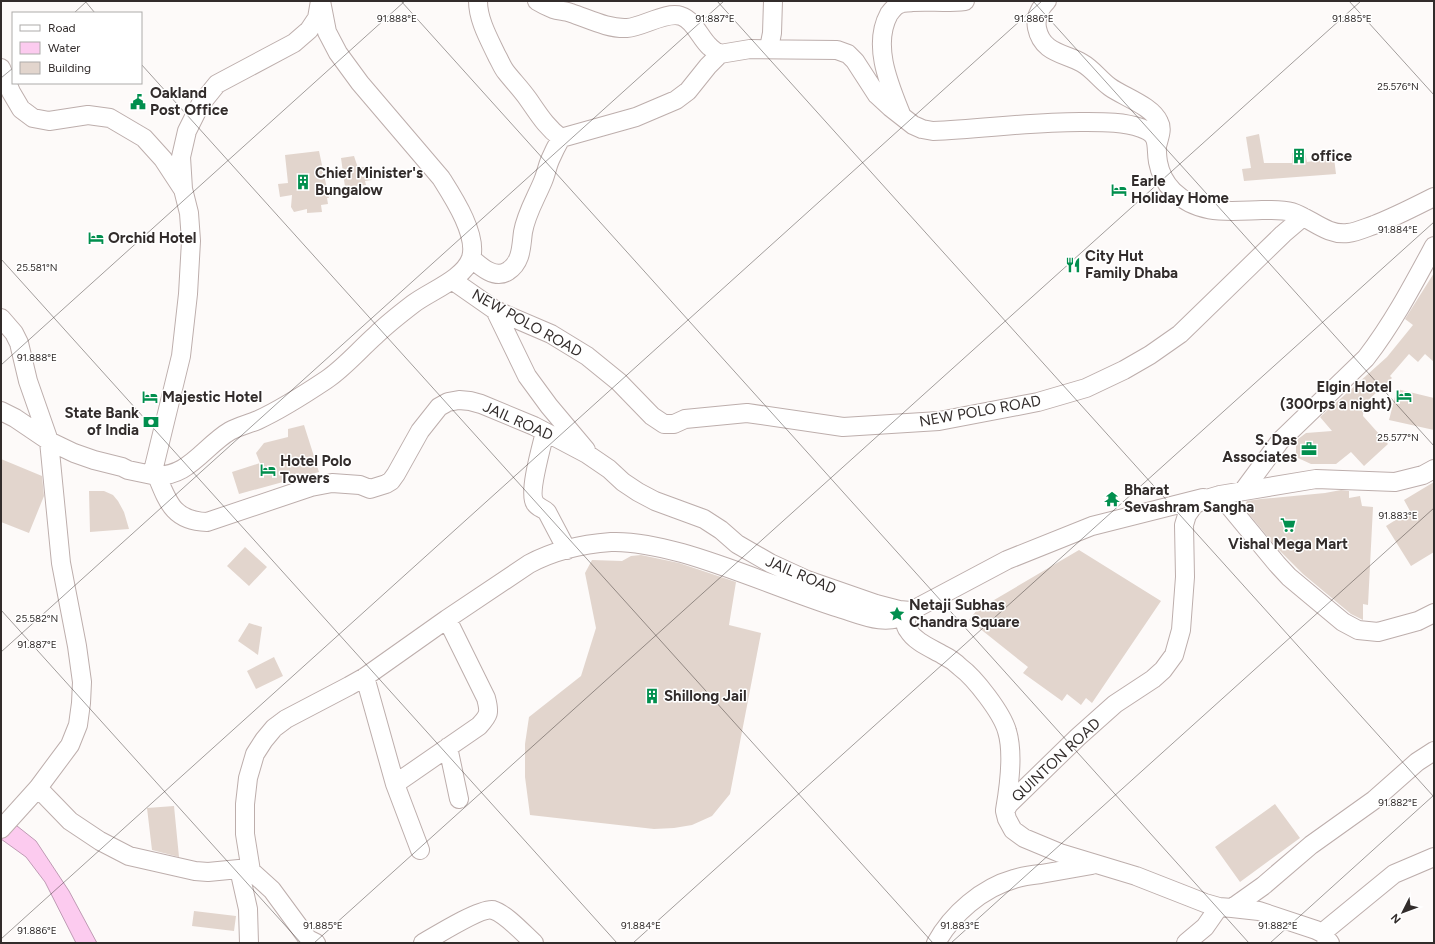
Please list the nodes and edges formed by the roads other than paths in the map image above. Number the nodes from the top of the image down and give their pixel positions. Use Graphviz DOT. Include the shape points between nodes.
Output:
graph roads {
  1 [pos="478,1"];
  2 [pos="537,1"];
  3 [pos="772,1"];
  4 [pos="965,1"];
  5 [pos="1047,1"];
  6 [pos="318,5"];
  7 [pos="887,6"];
  8 [pos="769,48"];
  9 [pos="720,54"];
  10 [pos="1,68"];
  11 [pos="902,115"];
  12 [pos="561,138"];
  13 [pos="1157,146"];
  14 [pos="183,189"];
  15 [pos="1434,197"];
  16 [pos="1303,217"];
  17 [pos="1434,246"];
  18 [pos="471,258"];
  19 [pos="452,280"];
  20 [pos="495,310"];
  21 [pos="1,318"];
  22 [pos="1,411"];
  23 [pos="545,432"];
  24 [pos="49,441"];
  25 [pos="595,460"];
  26 [pos="1434,469"];
  27 [pos="154,475"];
  28 [pos="1243,491"];
  29 [pos="1218,495"];
  30 [pos="567,550"];
  31 [pos="910,612"];
  32 [pos="1434,613"];
  33 [pos="447,619"];
  34 [pos="365,677"];
  35 [pos="448,747"];
  36 [pos="1434,750"];
  37 [pos="395,784"];
  38 [pos="33,793"];
  39 [pos="459,799"];
  40 [pos="1005,811"];
  41 [pos="1,829"];
  42 [pos="420,850"];
  43 [pos="1434,857"];
  44 [pos="1097,864"];
  45 [pos="245,870"];
  46 [pos="1226,907"];
  47 [pos="1327,940"];
  48 [pos="943,941"];
  49 [pos="249,943"];
  50 [pos="316,943"];
  51 [pos="423,943"];
  52 [pos="534,943"];
  53 [pos="1186,943"];
  1 -- 12 [label="street" via="490,42 505,71 544,122"];
  2 -- 9 [label="street" via="552,9 589,20 628,28 675,14 683,16 710,48"];
  3 -- 8 [label="street" via="772,33"];
  4 -- 7 [label="street"];
  5 -- 13 [label="street" via="1036,17 1040,38 1046,46 1084,64 1110,87 1153,114 1161,129"];
  6 -- 14 [label="street" via="309,30 294,43 217,84 200,104 187,131 181,156"];
  6 -- 18 [label="street" via="326,32 338,53 360,83 441,178 466,224 473,244"];
  7 -- 11 [label="street" via="882,38 883,55 888,79"];
  8 -- 9 [label="street"];
  8 -- 11 [label="street" via="826,49 848,54 877,95"];
  9 -- 12 [label="street" via="688,92 676,100 636,117"];
  10 -- 14 [label="street" via="21,109 33,118 49,121 88,115 110,118 144,138"];
  11 -- 13 [label="street" via="914,125 933,131 1049,122 1128,124 1150,131"];
  12 -- 18 [label="street" via="534,199 523,231 519,258 513,267 507,272 486,271"];
  13 -- 16 [label="street" via="1158,161 1164,180 1187,202 1211,210 1272,210 1291,212"];
  14 -- 27 [label="street" via="189,213 191,241 188,294 181,356"];
  15 -- 16 [label="street" via="1396,217 1357,232 1339,233"];
  16 -- 20 [label="street, NEW POLO ROAD" via="1180,334 1124,370 1086,388 1038,402 939,421 843,427 747,412 664,424 587,356 551,334"];
  17 -- 28 [label="street" via="1376,346 1280,441"];
  18 -- 19 [label="street"];
  19 -- 20 [label="street, NEW POLO ROAD"];
  19 -- 27 [label="street" via="413,304 328,379 258,420 231,430 182,470 161,476"];
  20 -- 25 [label="street" via="527,376"];
  21 -- 24 [label="street" via="19,342 28,381"];
  22 -- 24 [label="street"];
  23 -- 25 [label="street, JAIL ROAD"];
  23 -- 27 [label="street, JAIL ROAD" via="481,404 459,400 448,402 438,407 420,431 391,481 380,487 370,489 360,485 332,483 311,487 207,522 195,522 176,511 168,502"];
  23 -- 30 [label="street" via="534,478 533,501 538,508 547,512"];
  24 -- 27 [label="street" via="94,460"];
  24 -- 38 [label="street" via="61,563 82,682 78,725 70,745"];
  25 -- 31 [label="street, JAIL ROAD" via="638,492 655,502 704,519 722,530 737,544 770,563 807,580 876,604"];
  26 -- 28 [label="street, QUINTON ROAD" via="1423,475 1395,482 1316,479"];
  28 -- 29 [label="street, QUINTON ROAD"];
  29 -- 31 [label="street" via="1092,526 1007,560"];
  29 -- 32 [label="street" via="1289,578 1343,622 1358,630 1378,632 1418,621"];
  29 -- 40 [label="street, QUINTON ROAD" via="1194,505 1187,515 1184,526 1185,577 1181,630 1174,655 1153,679 1116,704 1078,737 1009,804"];
  30 -- 31 [label="street" via="611,542 663,548 709,561 874,619 901,618"];
  30 -- 33 [label="street" via="543,556 529,564"];
  31 -- 40 [label="street" via="906,623 909,632 923,644 961,667 974,680 996,709 1007,730 1010,752"];
  33 -- 34 [label="street"];
  33 -- 35 [label="street" via="489,708 488,716 479,726"];
  34 -- 37 [label="street"];
  34 -- 45 [label="street" via="286,719 274,728 255,754 248,778 245,804"];
  35 -- 37 [label="street"];
  35 -- 39 [label="street"];
  36 -- 46 [label="street" via="1374,800 1297,856 1263,886"];
  37 -- 42 [label="street"];
  38 -- 41 [label="street"];
  38 -- 45 [label="street" via="100,841 129,856 195,871"];
  40 -- 44 [label="street, QUINTON ROAD" via="1013,830 1024,838 1060,853"];
  43 -- 47 [label="street" via="1394,874"];
  44 -- 46 [label="street, QUINTON ROAD"];
  44 -- 48 [label="street" via="1000,884 962,910 943,930"];
  45 -- 49 [label="street"];
  45 -- 50 [label="street" via="272,890 308,939"];
  46 -- 47 [label="street, QUINTON ROAD" via="1259,912 1316,930"];
  46 -- 53 [label="street"];
  51 -- 52 [label="street" via="475,914 491,909 501,913"];
}
